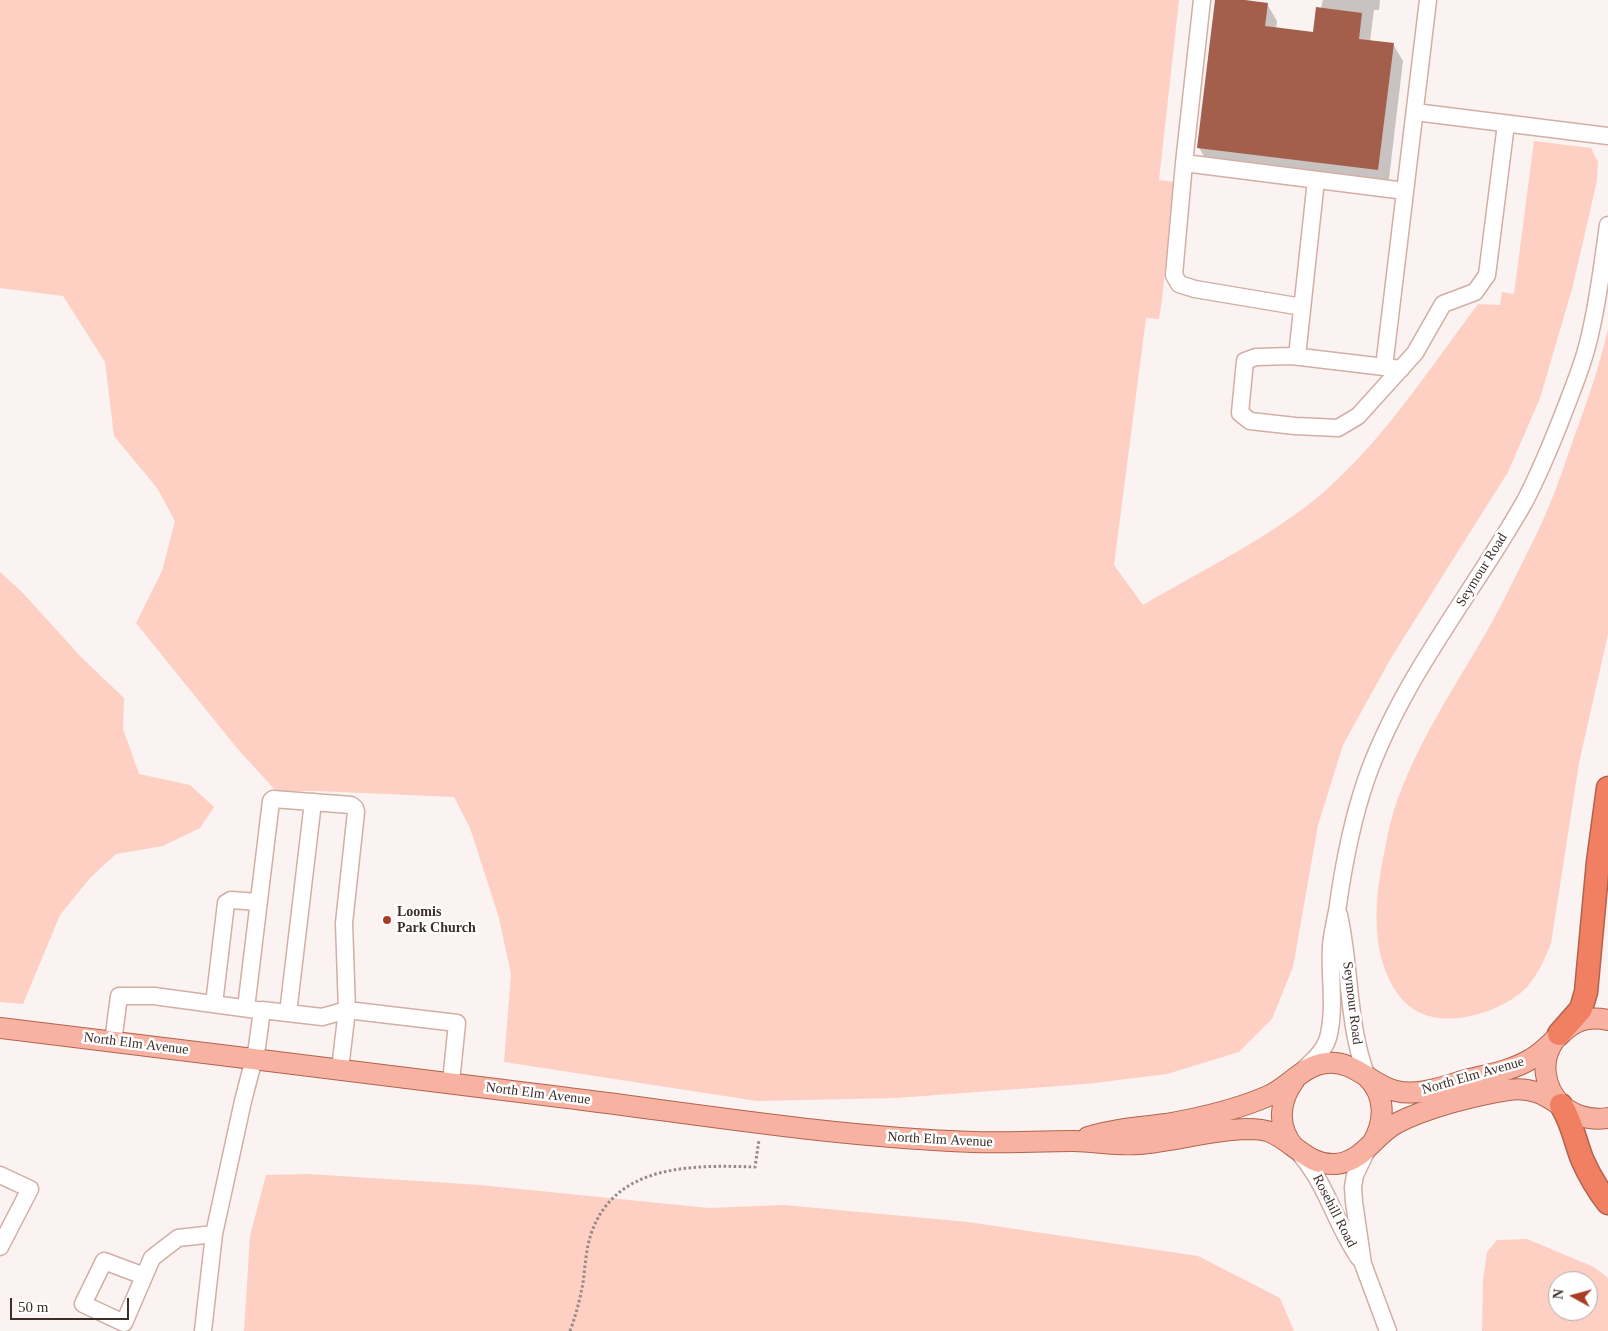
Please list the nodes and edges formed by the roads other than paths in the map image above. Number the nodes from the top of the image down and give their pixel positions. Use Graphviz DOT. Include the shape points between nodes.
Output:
graph roads {
  1 [pos="1202,0"];
  2 [pos="1428,0"];
  3 [pos="1415,112"];
  4 [pos="1506,124"];
  5 [pos="1608,136"];
  6 [pos="1184,163"];
  7 [pos="1316,180"];
  8 [pos="1405,191"];
  9 [pos="1608,225"];
  10 [pos="1302,307"];
  11 [pos="1296,356"];
  12 [pos="1384,367"];
  13 [pos="1401,369"];
  14 [pos="1608,788"];
  15 [pos="313,802"];
  16 [pos="258,902"];
  17 [pos="1338,908"];
  18 [pos="214,1004"];
  19 [pos="254,1009"];
  20 [pos="346,1010"];
  21 [pos="288,1013"];
  22 [pos="1608,1020"];
  23 [pos="0,1028"];
  24 [pos="1559,1034"];
  25 [pos="113,1042"];
  26 [pos="253,1058"];
  27 [pos="340,1069"];
  28 [pos="1367,1078"];
  29 [pos="1295,1079"];
  30 [pos="451,1082"];
  31 [pos="1561,1106"];
  32 [pos="1608,1118"];
  33 [pos="1076,1141"];
  34 [pos="1367,1150"];
  35 [pos="1298,1151"];
  36 [pos="0,1176"];
  37 [pos="1608,1203"];
  38 [pos="214,1234"];
  39 [pos="0,1247"];
  40 [pos="1363,1264"];
  41 [pos="144,1276"];
  42 [pos="202,1331"];
  43 [pos="1388,1331"];
  1 -- 6 [label="street"];
  2 -- 3 [label="street"];
  3 -- 4 [label="street"];
  3 -- 8 [label="street"];
  4 -- 5 [label="street"];
  4 -- 13 [label="street" via="1487,275 1475,292 1443,304 1415,354"];
  6 -- 7 [label="street"];
  6 -- 10 [label="street" via="1174,275 1179,284"];
  7 -- 8 [label="street"];
  7 -- 10 [label="street"];
  8 -- 12 [label="street"];
  9 -- 17 [label="street, Seymour Road" via="1590,335 1563,414 1526,498 1422,662 1386,729 1354,819 1344,860"];
  10 -- 11 [label="street"];
  11 -- 12 [label="street"];
  11 -- 13 [label="street" via="1256,357 1245,361 1240,413 1250,421 1338,428 1358,416"];
  12 -- 13 [label="street"];
  14 -- 24 [label="highway" via="1599,845 1586,992 1581,1009"];
  15 -- 16 [label="street" via="270,801"];
  15 -- 20 [label="street" via="351,805 356,812 344,923"];
  15 -- 21 [label="street"];
  16 -- 18 [label="street" via="231,900 226,903"];
  16 -- 19 [label="street"];
  17 -- 28 [label="street, Seymour Road" via="1344,936 1353,1029"];
  17 -- 29 [label="street, Seymour Road" via="1331,945 1332,1014 1328,1035 1322,1050"];
  18 -- 19 [label="street"];
  18 -- 25 [label="street" via="154,996 119,996"];
  19 -- 21 [label="street"];
  19 -- 26 [label="street" via="259,1035"];
  20 -- 21 [label="street" via="322,1017"];
  20 -- 27 [label="street"];
  20 -- 30 [label="street" via="457,1023"];
  22 -- 24 [label="main road, North Elm Avenue" via="1583,1020"];
  23 -- 25 [label="main road, North Elm Avenue"];
  24 -- 28 [label="main road, North Elm Avenue" via="1526,1062 1437,1088 1398,1092"];
  24 -- 31 [label="main road" via="1550,1048 1545,1070 1549,1087"];
  25 -- 26 [label="main road, North Elm Avenue"];
  26 -- 27 [label="main road, North Elm Avenue"];
  26 -- 38 [label="street"];
  27 -- 30 [label="main road, North Elm Avenue"];
  28 -- 29 [label="main road, North Elm Avenue" via="1347,1065 1328,1063 1310,1068"];
  28 -- 34 [label="main road, Seymour Road" via="1380,1097 1382,1116 1378,1134"];
  29 -- 33 [label="main road, North Elm Avenue" via="1266,1097 1219,1113 1112,1131"];
  29 -- 35 [label="main road, Rosehill Road" via="1284,1096 1282,1116 1286,1135"];
  30 -- 33 [label="main road, North Elm Avenue" via="824,1131 1000,1143"];
  31 -- 32 [label="main road, North Elm Avenue" via="1580,1117"];
  31 -- 34 [label="main road, North Elm Avenue" via="1532,1090 1491,1093 1400,1121"];
  31 -- 37 [label="highway" via="1571,1124 1582,1159"];
  33 -- 35 [label="main road, North Elm Avenue" via="1128,1145 1250,1129 1270,1132"];
  34 -- 35 [label="main road, North Elm Avenue" via="1351,1160 1332,1164 1314,1160"];
  34 -- 40 [label="street, Rosehill Road" via="1353,1187"];
  35 -- 40 [label="street, Rosehill Road" via="1321,1184 1348,1241"];
  36 -- 39 [label="street" via="30,1189"];
  38 -- 41 [label="street" via="178,1238 152,1258"];
  38 -- 42 [label="street"];
  40 -- 43 [label="street, Rosehill Road"];
}
